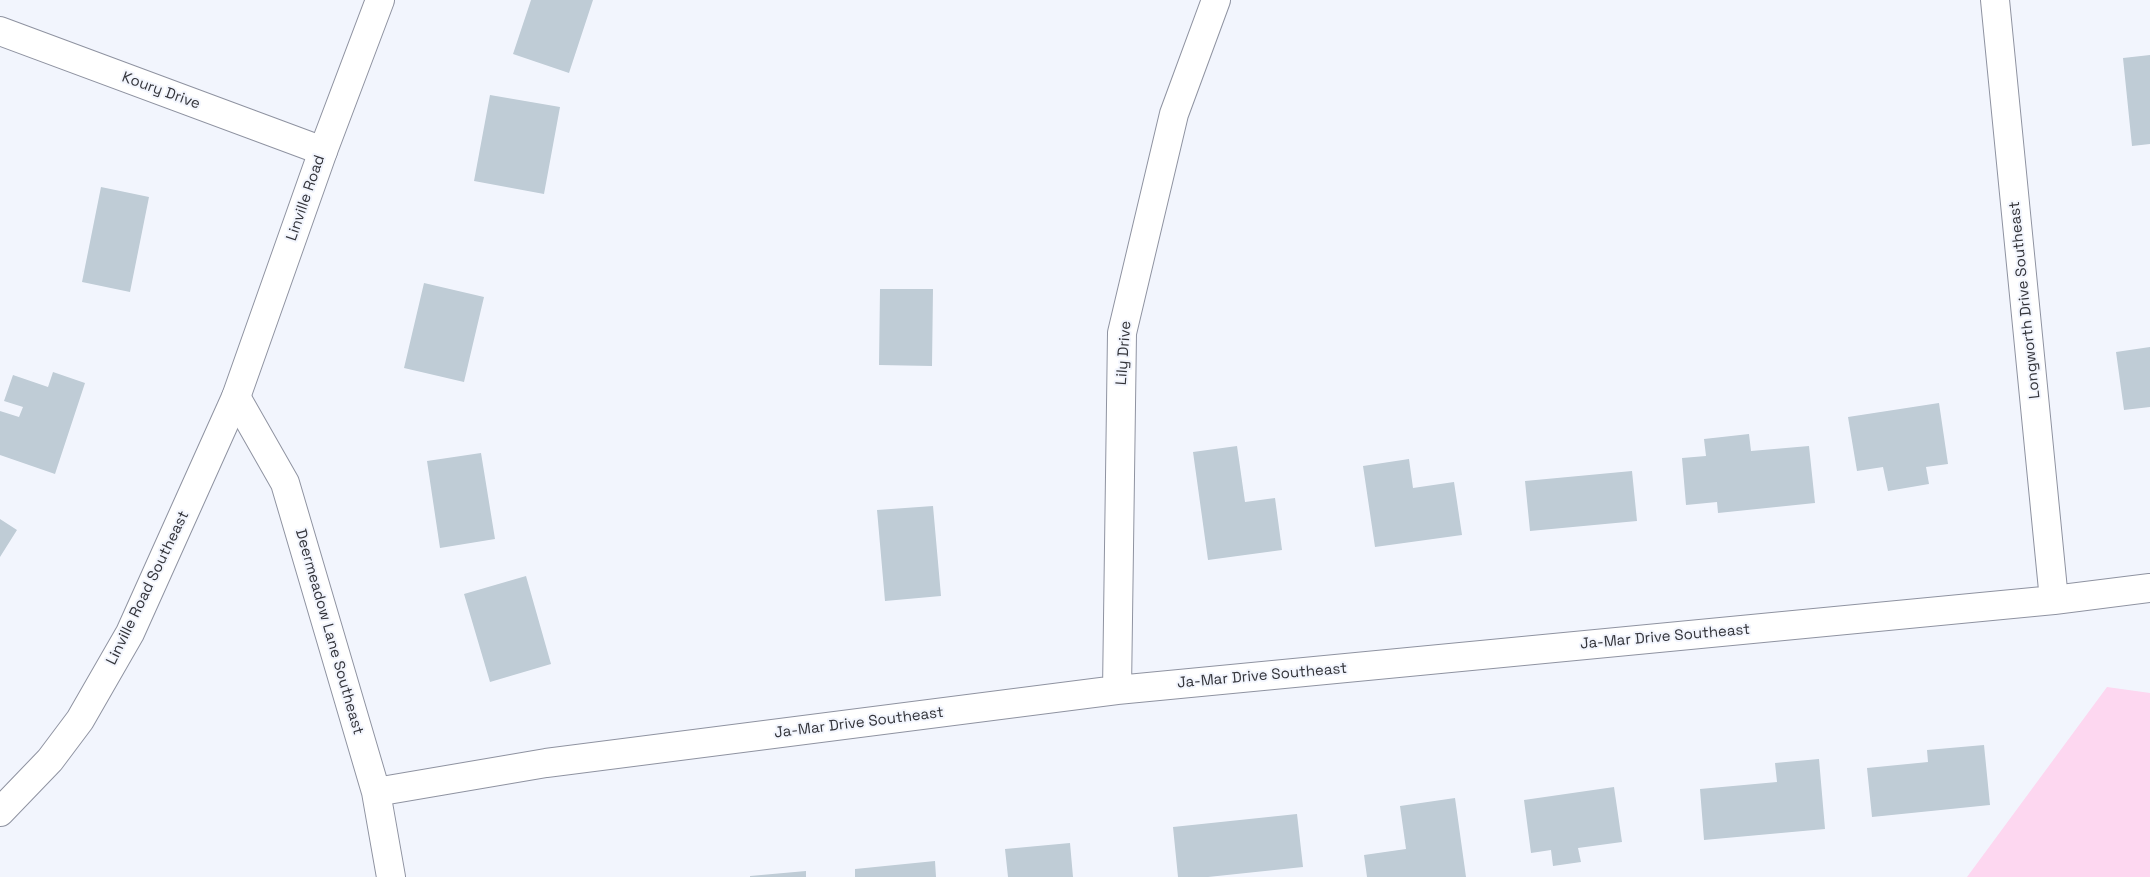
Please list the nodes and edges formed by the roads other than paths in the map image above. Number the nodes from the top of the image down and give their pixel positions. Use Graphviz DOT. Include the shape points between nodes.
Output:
graph roads {
  1 [pos="380,0"];
  2 [pos="1216,0"];
  3 [pos="1995,0"];
  4 [pos="0,31"];
  5 [pos="322,151"];
  6 [pos="236,397"];
  7 [pos="2150,588"];
  8 [pos="2054,600"];
  9 [pos="1117,690"];
  10 [pos="376,792"];
  11 [pos="0,812"];
  12 [pos="391,877"];
  1 -- 5 [label="street, Linville Road"];
  2 -- 9 [label="street, Lily Drive" via="1174,114 1122,333"];
  3 -- 8 [label="street, Longworth Drive Southeast"];
  4 -- 5 [label="street, Koury Drive"];
  5 -- 6 [label="street, Linville Road"];
  6 -- 10 [label="street, Deermeadow Lane Southeast" via="285,483"];
  6 -- 11 [label="street, Linville Road Southeast" via="130,633 80,720 50,760"];
  7 -- 8 [label="street, Ja-Mar Drive Southeast"];
  8 -- 9 [label="street, Ja-Mar Drive Southeast"];
  9 -- 10 [label="street, Ja-Mar Drive Southeast" via="546,763"];
  10 -- 12 [label="street, Deermeadow Lane Southeast"];
}
